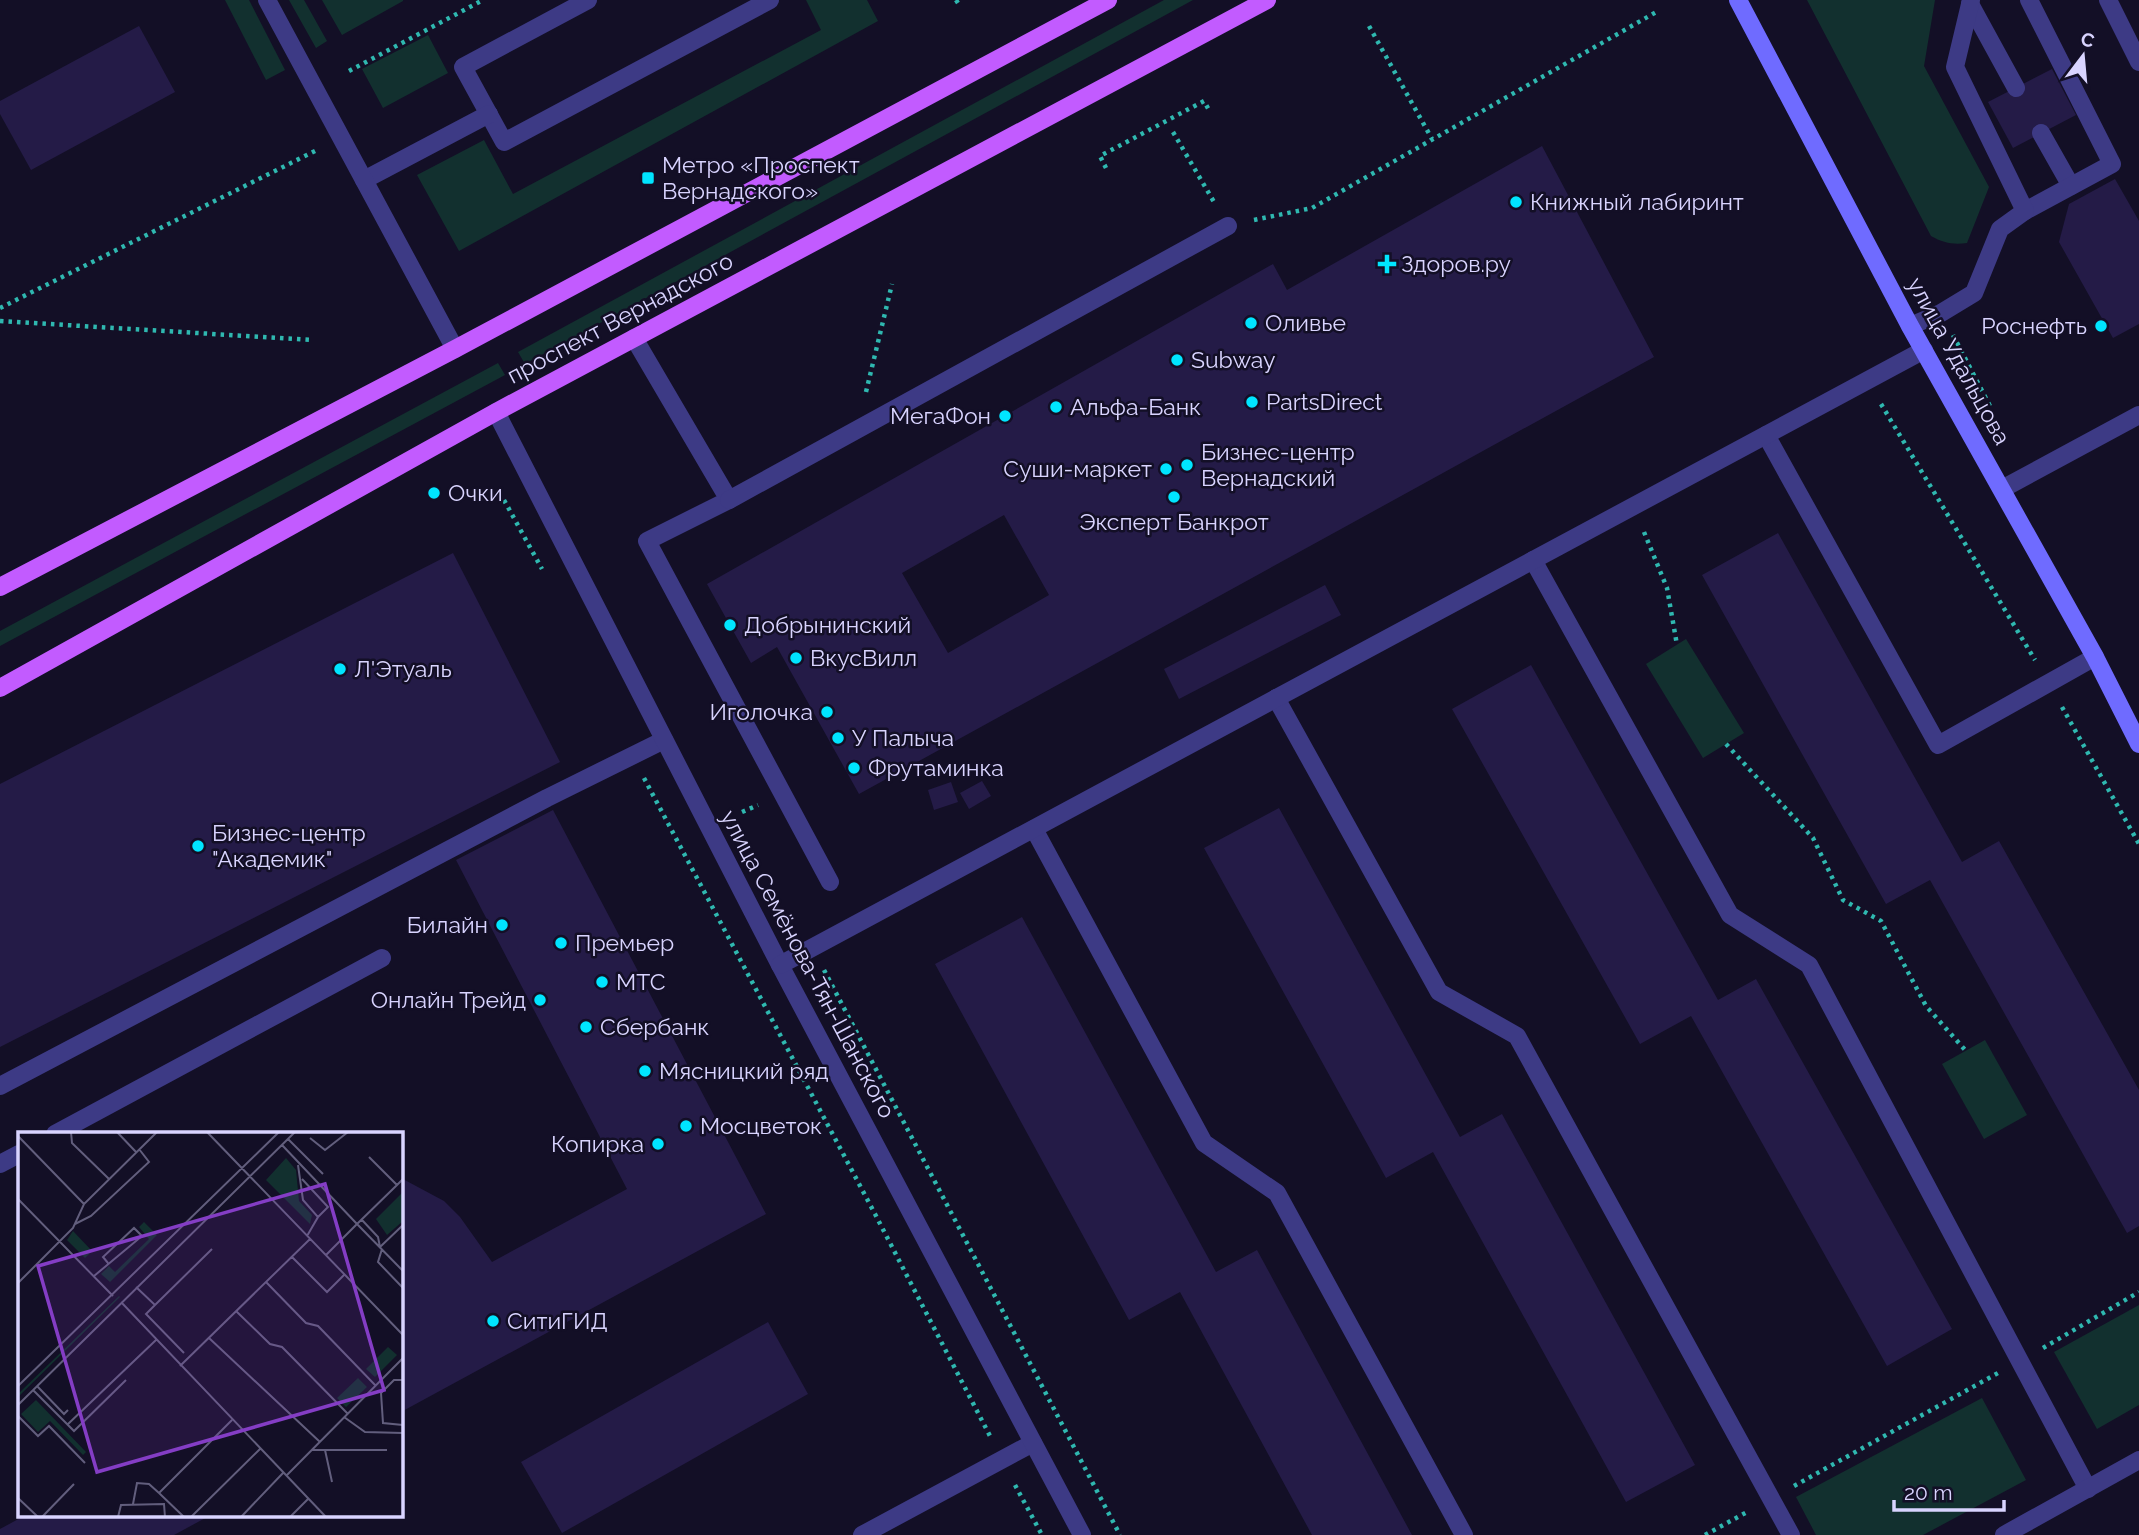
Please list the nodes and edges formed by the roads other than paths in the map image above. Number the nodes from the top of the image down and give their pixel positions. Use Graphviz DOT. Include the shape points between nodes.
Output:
graph roads {
  1 [pos="267,0"];
  2 [pos="588,0"];
  3 [pos="770,0"];
  4 [pos="1108,0"];
  5 [pos="1268,0"];
  6 [pos="1738,0"];
  7 [pos="2029,0"];
  8 [pos="2108,0"];
  9 [pos="1970,2"];
  10 [pos="2139,62"];
  11 [pos="2016,88"];
  12 [pos="489,114"];
  13 [pos="2041,133"];
  14 [pos="364,180"];
  15 [pos="2071,186"];
  16 [pos="2025,211"];
  17 [pos="1228,226"];
  18 [pos="1910,326"];
  19 [pos="634,338"];
  20 [pos="455,349"];
  21 [pos="1924,350"];
  22 [pos="496,412"];
  23 [pos="2139,415"];
  24 [pos="1766,435"];
  25 [pos="2002,489"];
  26 [pos="729,500"];
  27 [pos="1533,560"];
  28 [pos="0,587"];
  29 [pos="2095,657"];
  30 [pos="0,688"];
  31 [pos="1276,698"];
  32 [pos="664,740"];
  33 [pos="2139,744"];
  34 [pos="1034,829"];
  35 [pos="830,882"];
  36 [pos="382,958"];
  37 [pos="780,965"];
  38 [pos="0,1086"];
  39 [pos="59,1132"];
  40 [pos="18,1155"];
  41 [pos="0,1164"];
  42 [pos="1033,1443"];
  43 [pos="2139,1460"];
  44 [pos="2088,1489"];
  45 [pos="862,1535"];
  46 [pos="1082,1535"];
  47 [pos="1464,1535"];
  48 [pos="1791,1535"];
  49 [pos="2004,1535"];
  1 -- 14 [label="street"];
  2 -- 12 [label="street" via="463,66"];
  3 -- 12 [label="street" via="504,142"];
  4 -- 20 [label="main road"];
  5 -- 19 [label="main road, проспект Вернадского"];
  6 -- 18 [label="street, улица Удальцова"];
  7 -- 15 [label="street" via="2112,164"];
  8 -- 10 [label="street"];
  9 -- 11 [label="street"];
  9 -- 16 [label="street" via="1955,67"];
  12 -- 14 [label="street"];
  13 -- 15 [label="street"];
  14 -- 20 [label="street"];
  15 -- 16 [label="street"];
  16 -- 18 [label="street" via="2000,229 1974,293"];
  17 -- 26 [label="street"];
  18 -- 21 [label="street, улица Удальцова"];
  19 -- 22 [label="main road, проспект Вернадского"];
  19 -- 26 [label="street"];
  20 -- 28 [label="main road"];
  21 -- 24 [label="street"];
  21 -- 25 [label="street, улица Удальцова"];
  22 -- 30 [label="main road, проспект Вернадского"];
  22 -- 32 [label="street, улица Семёнова-Тян-Шанского"];
  23 -- 25 [label="street"];
  24 -- 27 [label="street"];
  24 -- 29 [label="street" via="1938,745"];
  25 -- 29 [label="street, улица Удальцова"];
  26 -- 35 [label="street" via="648,541"];
  27 -- 31 [label="street"];
  27 -- 44 [label="street" via="1730,915 1809,965"];
  29 -- 33 [label="street, улица Удальцова"];
  31 -- 34 [label="street"];
  31 -- 48 [label="street" via="1439,992 1517,1036"];
  32 -- 37 [label="street, улица Семёнова-Тян-Шанского"];
  32 -- 38 [label="street"];
  34 -- 37 [label="street"];
  34 -- 47 [label="street" via="1204,1143 1277,1193"];
  36 -- 39 [label="street"];
  37 -- 42 [label="street, улица Семёнова-Тян-Шанского"];
  40 -- 41 [label="street"];
  42 -- 45 [label="street"];
  42 -- 46 [label="street, улица Семёнова-Тян-Шанского"];
  43 -- 44 [label="street"];
  44 -- 49 [label="street"];
}
